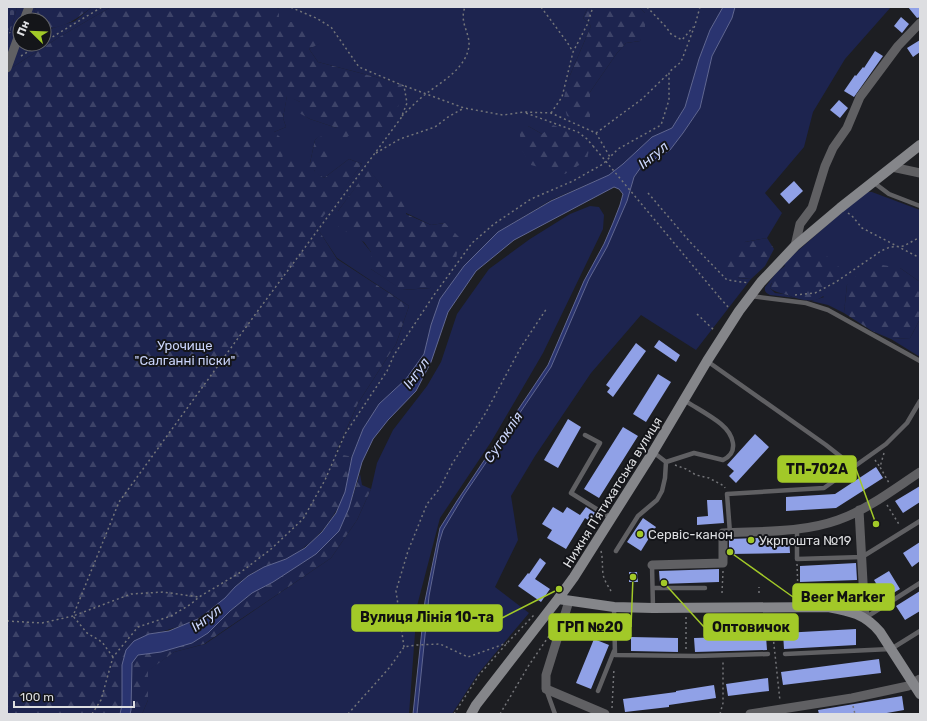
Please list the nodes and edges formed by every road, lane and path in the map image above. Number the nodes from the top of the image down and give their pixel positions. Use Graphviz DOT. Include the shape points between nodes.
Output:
graph roads {
  1 [pos="102,7"];
  2 [pos="290,7"];
  3 [pos="465,7"];
  4 [pos="541,7"];
  5 [pos="593,7"];
  6 [pos="647,7"];
  7 [pos="700,7"];
  8 [pos="920,23"];
  9 [pos="695,25"];
  10 [pos="52,37"];
  11 [pos="13,52"];
  12 [pos="26,52"];
  13 [pos="574,52"];
  14 [pos="21,55"];
  15 [pos="7,68"];
  16 [pos="669,72"];
  17 [pos="404,86"];
  18 [pos="427,94"];
  19 [pos="464,108"];
  20 [pos="524,112"];
  21 [pos="551,113"];
  22 [pos="401,118"];
  23 [pos="596,133"];
  24 [pos="920,145"];
  25 [pos="375,154"];
  26 [pos="610,156"];
  27 [pos="892,167"];
  28 [pos="920,173"];
  29 [pos="873,182"];
  30 [pos="648,192"];
  31 [pos="920,206"];
  32 [pos="840,208"];
  33 [pos="920,237"];
  34 [pos="795,246"];
  35 [pos="897,247"];
  36 [pos="920,258"];
  37 [pos="761,282"];
  38 [pos="751,296"];
  39 [pos="784,299"];
  40 [pos="547,308"];
  41 [pos="731,310"];
  42 [pos="697,314"];
  43 [pos="716,332"];
  44 [pos="707,361"];
  45 [pos="920,361"];
  46 [pos="684,400"];
  47 [pos="920,401"];
  48 [pos="585,435"];
  49 [pos="886,444"];
  50 [pos="653,452"];
  51 [pos="872,455"];
  52 [pos="666,462"];
  53 [pos="854,467"];
  54 [pos="880,467"];
  55 [pos="920,472"];
  56 [pos="892,490"];
  57 [pos="728,494"];
  58 [pos="882,497"];
  59 [pos="859,510"];
  60 [pos="611,518"];
  61 [pos="920,521"];
  62 [pos="797,529"];
  63 [pos="903,531"];
  64 [pos="730,533"];
  65 [pos="596,542"];
  66 [pos="616,551"];
  67 [pos="862,557"];
  68 [pos="797,559"];
  69 [pos="723,563"];
  70 [pos="652,565"];
  71 [pos="920,583"];
  72 [pos="759,587"];
  73 [pos="653,588"];
  74 [pos="705,588"];
  75 [pos="611,591"];
  76 [pos="798,592"];
  77 [pos="722,593"];
  78 [pos="759,593"];
  79 [pos="199,597"];
  80 [pos="558,599"];
  81 [pos="569,601"];
  82 [pos="614,607"];
  83 [pos="771,607"];
  84 [pos="653,608"];
  85 [pos="685,609"];
  86 [pos="533,615"];
  87 [pos="73,616"];
  88 [pos="865,618"];
  89 [pos="7,621"];
  90 [pos="920,631"];
  91 [pos="549,635"];
  92 [pos="507,643"];
  93 [pos="404,647"];
  94 [pos="615,647"];
  95 [pos="891,649"];
  96 [pos="768,654"];
  97 [pos="785,654"];
  98 [pos="686,655"];
  99 [pos="113,657"];
  100 [pos="614,667"];
  101 [pos="723,667"];
  102 [pos="917,681"];
  103 [pos="546,689"];
  104 [pos="598,691"];
  105 [pos="779,694"];
  106 [pos="920,694"];
  107 [pos="92,714"];
  108 [pos="348,714"];
  109 [pos="454,714"];
  110 [pos="471,714"];
  111 [pos="500,714"];
  112 [pos="555,714"];
  113 [pos="605,714"];
  114 [pos="611,714"];
  115 [pos="720,714"];
  116 [pos="750,714"];
  1 -- 10 [label="path"];
  2 -- 17 [label="path" via="331,27 359,67"];
  3 -- 18 [label="path" via="463,23 469,46 466,56 446,80"];
  4 -- 13 [label="path"];
  5 -- 13 [label="path"];
  6 -- 9 [label="path" via="671,34 682,40"];
  7 -- 9 [label="path"];
  8 -- 34 [label="street" via="898,46 860,97 847,128 833,148 825,166 812,208 800,224"];
  9 -- 16 [label="path" via="681,62"];
  11 -- 15 [label="street"];
  12 -- 14 [label="path"];
  13 -- 21 [label="path" via="562,97"];
  16 -- 23 [label="path" via="642,99"];
  16 -- 26 [label="path" via="669,100 661,125"];
  17 -- 18 [label="path"];
  17 -- 22 [label="path" via="407,103"];
  18 -- 19 [label="path"];
  18 -- 22 [label="path"];
  19 -- 20 [label="path" via="503,115"];
  19 -- 25 [label="path" via="435,127 400,139"];
  20 -- 21 [label="path"];
  20 -- 41 [label="path, bridge" via="578,132 587,139"];
  21 -- 23 [label="path"];
  22 -- 25 [label="path"];
  23 -- 26 [label="path"];
  24 -- 27 [label="street, Нижня Пʼятихатська вулиця"];
  25 -- 87 [label="path" via="119,502"];
  26 -- 79 [label="path" via="603,164 574,181 531,200 494,224 472,243 394,355 345,434 325,480 303,519 270,550 241,572"];
  27 -- 28 [label="street"];
  27 -- 29 [label="street, Нижня Пʼятихатська вулиця"];
  29 -- 31 [label="lane" via="889,194"];
  29 -- 32 [label="street, Нижня Пʼятихатська вулиця"];
  30 -- 37 [label="path" via="690,242 727,280 751,284"];
  32 -- 34 [label="street, Нижня Пʼятихатська вулиця"];
  32 -- 35 [label="path" via="853,216 862,228"];
  33 -- 35 [label="path"];
  34 -- 37 [label="street, Нижня Пʼятихатська вулиця"];
  35 -- 36 [label="path"];
  35 -- 39 [label="path" via="881,251 824,289"];
  37 -- 38 [label="street, Нижня Пʼятихатська вулиця"];
  38 -- 39 [label="lane"];
  38 -- 44 [label="street, Нижня Пʼятихатська вулиця"];
  39 -- 45 [label="lane" via="828,310"];
  40 -- 93 [label="path" via="521,347 485,414 452,464 440,488 427,504 408,551 396,591"];
  42 -- 43 [label="path"];
  44 -- 46 [label="street, Нижня Пʼятихатська вулиця"];
  44 -- 53 [label="lane"];
  46 -- 50 [label="street, Нижня Пʼятихатська вулиця"];
  46 -- 52 [label="lane" via="722,424 731,434 733,452 723,460 694,453"];
  47 -- 49 [label="lane" via="907,423"];
  48 -- 60 [label="lane" via="600,443 571,493"];
  49 -- 51 [label="lane"];
  49 -- 54 [label="path"];
  50 -- 52 [label="lane"];
  50 -- 60 [label="street, Нижня Пʼятихатська вулиця"];
  51 -- 53 [label="lane"];
  51 -- 54 [label="path"];
  52 -- 57 [label="path" via="709,478 724,486"];
  52 -- 66 [label="lane" via="662,491 657,500 638,516"];
  53 -- 57 [label="lane" via="824,488"];
  54 -- 56 [label="path"];
  55 -- 56 [label="street"];
  56 -- 58 [label="street"];
  57 -- 64 [label="lane"];
  58 -- 59 [label="street"];
  58 -- 63 [label="path"];
  59 -- 62 [label="street" via="838,520"];
  59 -- 67 [label="street"];
  60 -- 65 [label="street, Нижня Пʼятихатська вулиця"];
  61 -- 63 [label="lane"];
  62 -- 64 [label="street"];
  62 -- 68 [label="lane"];
  63 -- 67 [label="lane"];
  64 -- 69 [label="street" via="723,533"];
  65 -- 75 [label="path" via="604,562 603,574"];
  65 -- 80 [label="street, Нижня Пʼятихатська вулиця"];
  67 -- 68 [label="lane"];
  67 -- 88 [label="street"];
  68 -- 76 [label="path"];
  69 -- 70 [label="street"];
  69 -- 77 [label="path"];
  70 -- 73 [label="lane"];
  71 -- 88 [label="lane"];
  72 -- 78 [label="path"];
  73 -- 74 [label="lane"];
  73 -- 84 [label="lane"];
  79 -- 87 [label="path" via="163,592 130,594"];
  79 -- 99 [label="path" via="171,616 138,627"];
  80 -- 81 [label="street"];
  80 -- 110 [label="street, Нижня Пʼятихатська вулиця"];
  81 -- 82 [label="street"];
  81 -- 103 [label="street" via="546,675"];
  82 -- 84 [label="street"];
  82 -- 94 [label="lane"];
  83 -- 85 [label="street"];
  83 -- 88 [label="street" via="828,607"];
  83 -- 105 [label="path"];
  84 -- 85 [label="street"];
  85 -- 98 [label="path"];
  86 -- 92 [label="path"];
  87 -- 89 [label="path" via="42,623"];
  87 -- 99 [label="path" via="87,633 102,642"];
  88 -- 95 [label="street" via="880,632"];
  90 -- 95 [label="lane"];
  91 -- 111 [label="path"];
  92 -- 93 [label="path" via="468,657 440,644"];
  92 -- 109 [label="path" via="479,675"];
  93 -- 108 [label="path" via="390,667"];
  94 -- 98 [label="lane" via="615,654"];
  94 -- 104 [label="lane"];
  95 -- 97 [label="lane"];
  95 -- 102 [label="street"];
  96 -- 98 [label="lane"];
  99 -- 107 [label="path" via="101,700"];
  100 -- 114 [label="path"];
  101 -- 115 [label="path" via="723,703"];
  102 -- 106 [label="street"];
  102 -- 116 [label="street" via="908,686 852,698"];
  103 -- 112 [label="lane"];
  103 -- 113 [label="street"];
}
